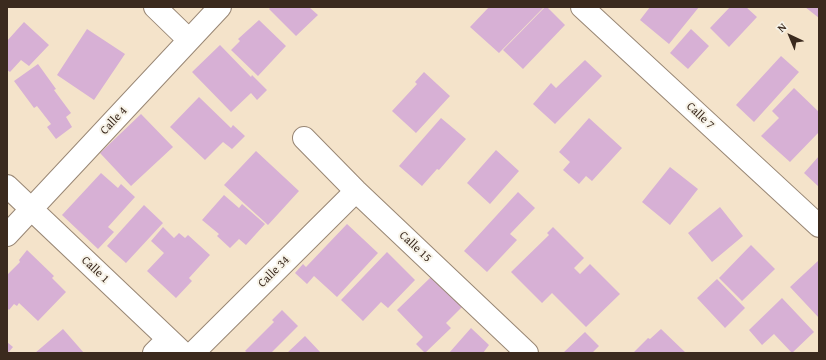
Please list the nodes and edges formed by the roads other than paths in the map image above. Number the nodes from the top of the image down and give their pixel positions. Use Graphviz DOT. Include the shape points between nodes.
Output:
graph roads {
  1 [pos="155,7"];
  2 [pos="220,7"];
  3 [pos="582,7"];
  4 [pos="189,40"];
  5 [pos="304,138"];
  6 [pos="7,186"];
  7 [pos="356,191"];
  8 [pos="32,210"];
  9 [pos="819,226"];
  10 [pos="7,235"];
  11 [pos="168,348"];
  12 [pos="193,353"];
  13 [pos="527,353"];
  1 -- 4 [label="street"];
  2 -- 4 [label="street, Calle 4"];
  3 -- 9 [label="street, Calle 7"];
  4 -- 8 [label="street, Calle 4"];
  5 -- 7 [label="street, Calle 15"];
  6 -- 8 [label="street, Calle 1"];
  7 -- 12 [label="street, Calle 34"];
  7 -- 13 [label="street, Calle 15"];
  8 -- 10 [label="street, Calle 4"];
  8 -- 11 [label="street, Calle 1"];
}
